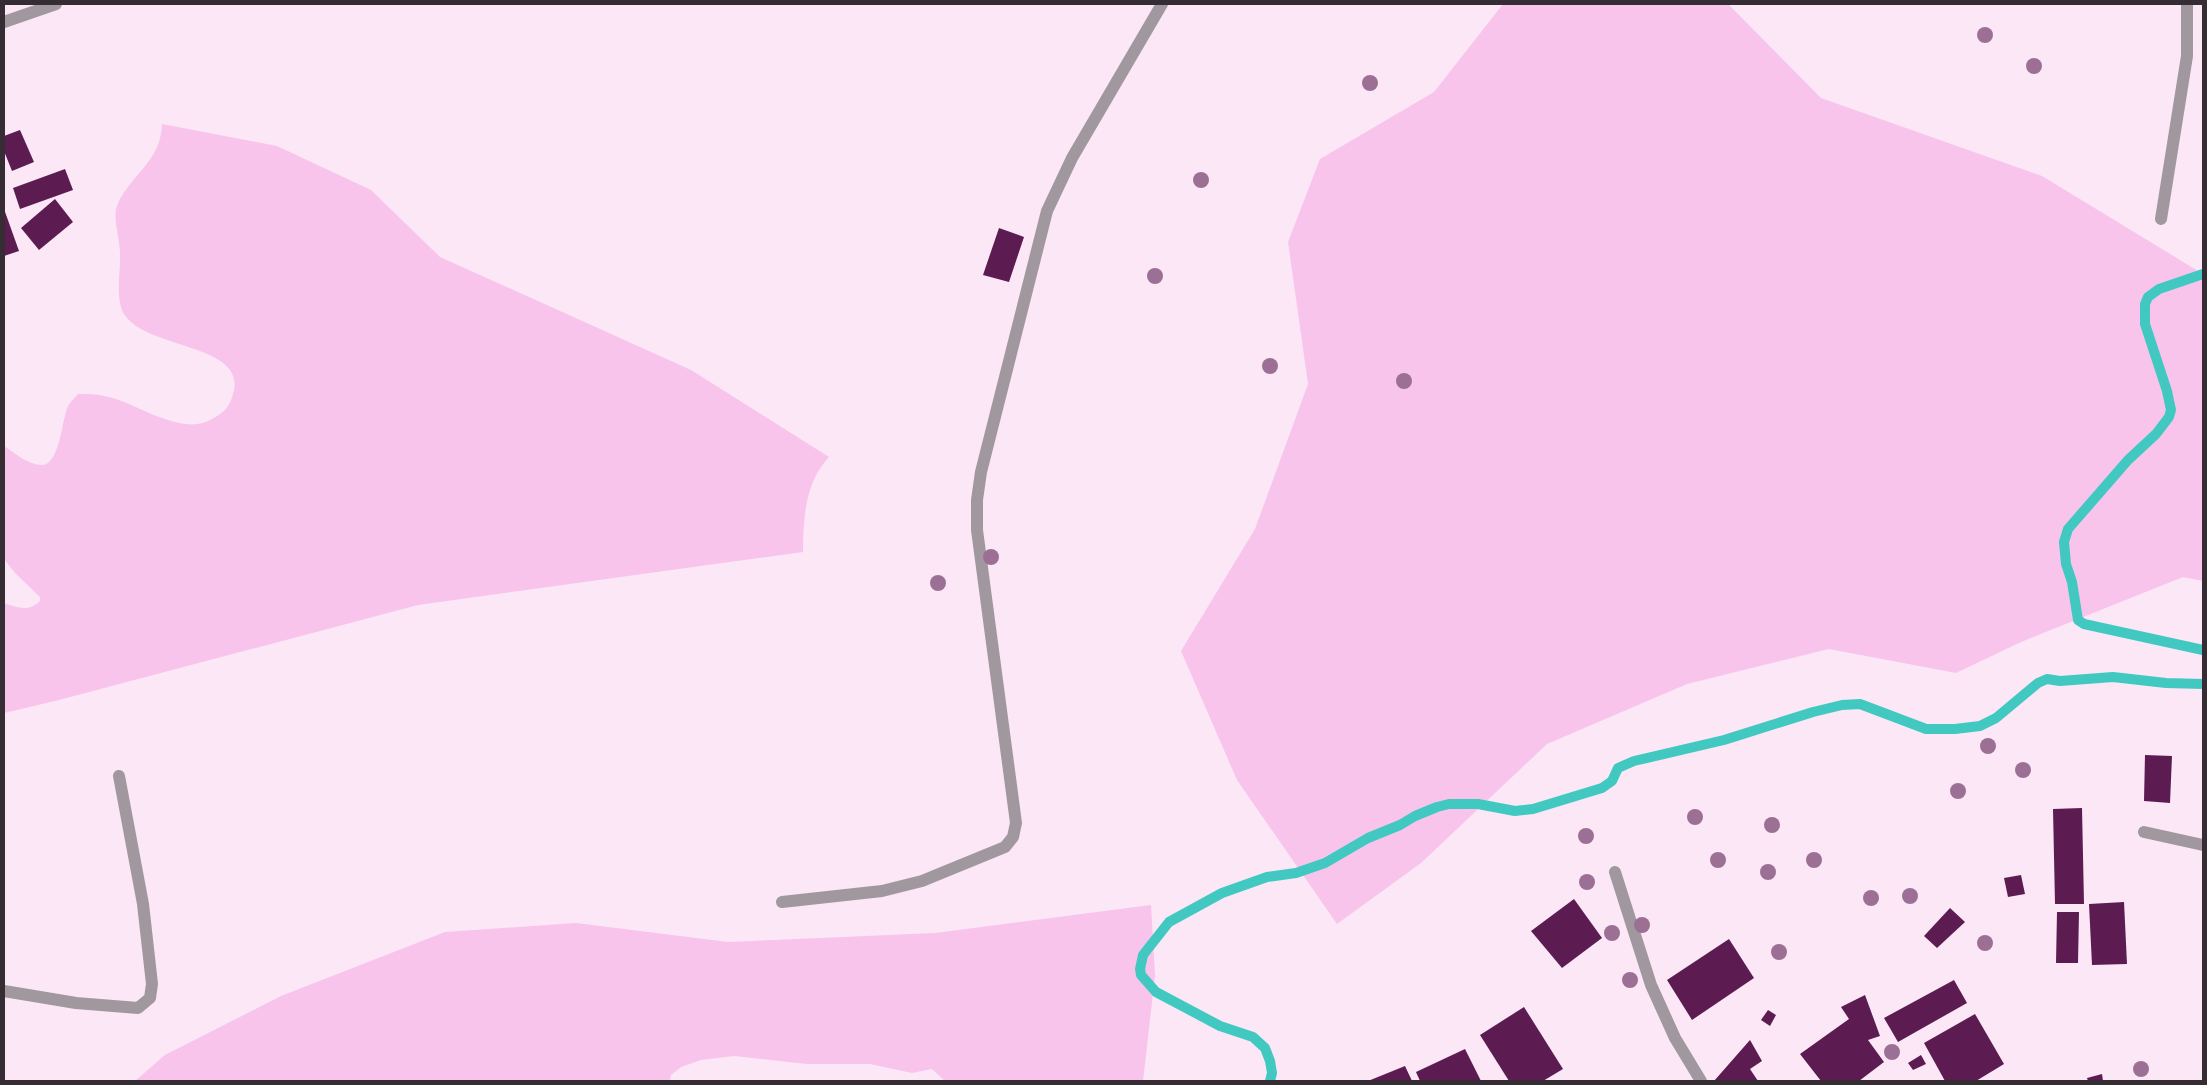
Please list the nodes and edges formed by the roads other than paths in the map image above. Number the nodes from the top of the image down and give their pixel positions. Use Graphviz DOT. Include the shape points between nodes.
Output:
graph roads {
  1 [pos="56,4"];
  2 [pos="1162,4"];
  3 [pos="2187,4"];
  4 [pos="4,22"];
  5 [pos="2161,219"];
  6 [pos="119,776"];
  7 [pos="2144,832"];
  8 [pos="2203,845"];
  9 [pos="1615,872"];
  10 [pos="782,902"];
  11 [pos="4,991"];
  12 [pos="1701,1081"];
  1 -- 4 [label="street"];
  2 -- 10 [label="street" via="1072,158 1047,211 981,472 977,530 1016,823 1013,838 1005,848 922,880 882,891"];
  3 -- 5 [label="street" via="2187,56"];
  6 -- 11 [label="street" via="143,904 152,984 150,998 138,1008 76,1003"];
  7 -- 8 [label="street"];
  9 -- 12 [label="street" via="1651,985 1675,1038"];
}
